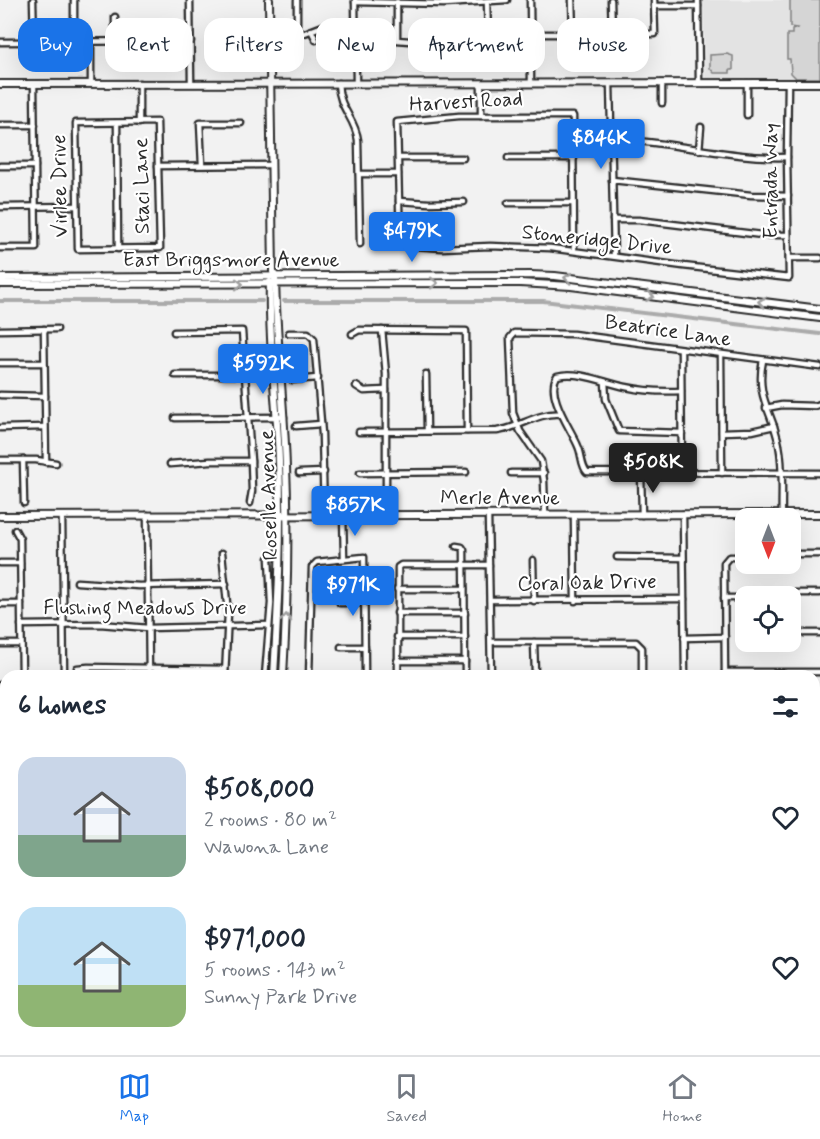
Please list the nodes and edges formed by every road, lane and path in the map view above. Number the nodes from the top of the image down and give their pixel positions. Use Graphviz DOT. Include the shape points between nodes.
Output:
graph roads {
  1 [pos="33,0"];
  2 [pos="74,0"];
  3 [pos="190,0"];
  4 [pos="269,0"];
  5 [pos="297,0"];
  6 [pos="507,0"];
  7 [pos="530,0"];
  8 [pos="572,0"];
  9 [pos="612,0"];
  10 [pos="654,0"];
  11 [pos="355,1"];
  12 [pos="487,2"];
  13 [pos="397,3"];
  14 [pos="698,3"];
  15 [pos="654,6"];
  16 [pos="33,18"];
  17 [pos="74,18"];
  18 [pos="190,18"];
  19 [pos="269,18"];
  20 [pos="297,18"];
  21 [pos="356,18"];
  22 [pos="531,18"];
  23 [pos="573,18"];
  24 [pos="612,18"];
  25 [pos="316,28"];
  26 [pos="311,30"];
  27 [pos="304,33"];
  28 [pos="649,34"];
  29 [pos="316,40"];
  30 [pos="0,42"];
  31 [pos="18,42"];
  32 [pos="91,72"];
  33 [pos="191,72"];
  34 [pos="270,72"];
  35 [pos="356,72"];
  36 [pos="531,72"];
  37 [pos="270,82"];
  38 [pos="91,83"];
  39 [pos="139,83"];
  40 [pos="191,83"];
  41 [pos="338,83"];
  42 [pos="356,83"];
  43 [pos="481,83"];
  44 [pos="531,83"];
  45 [pos="610,83"];
  46 [pos="662,83"];
  47 [pos="699,83"];
  48 [pos="747,83"];
  49 [pos="788,83"];
  50 [pos="820,83"];
  51 [pos="0,84"];
  52 [pos="34,84"];
  53 [pos="662,103"];
  54 [pos="747,115"];
  55 [pos="481,116"];
  56 [pos="117,123"];
  57 [pos="139,123"];
  58 [pos="241,123"];
  59 [pos="0,125"];
  60 [pos="34,125"];
  61 [pos="702,127"];
  62 [pos="612,140"];
  63 [pos="699,150"];
  64 [pos="787,157"];
  65 [pos="398,158"];
  66 [pos="463,158"];
  67 [pos="574,158"];
  68 [pos="507,159"];
  69 [pos="202,165"];
  70 [pos="271,165"];
  71 [pos="0,166"];
  72 [pos="35,166"];
  73 [pos="158,166"];
  74 [pos="359,174"];
  75 [pos="398,174"];
  76 [pos="612,180"];
  77 [pos="788,196"];
  78 [pos="399,201"];
  79 [pos="464,202"];
  80 [pos="508,203"];
  81 [pos="573,203"];
  82 [pos="77,206"];
  83 [pos="0,207"];
  84 [pos="35,207"];
  85 [pos="613,220"];
  86 [pos="788,235"];
  87 [pos="360,244"];
  88 [pos="0,249"];
  89 [pos="118,249"];
  90 [pos="574,251"];
  91 [pos="614,256"];
  92 [pos="789,258"];
  93 [pos="820,258"];
  94 [pos="272,275"];
  95 [pos="0,278"];
  96 [pos="789,278"];
  97 [pos="0,284"];
  98 [pos="272,284"];
  99 [pos="820,309"];
  100 [pos="820,318"];
  101 [pos="44,329"];
  102 [pos="57,329"];
  103 [pos="0,330"];
  104 [pos="382,330"];
  105 [pos="174,332"];
  106 [pos="289,333"];
  107 [pos="352,334"];
  108 [pos="681,350"];
  109 [pos="721,355"];
  110 [pos="762,360"];
  111 [pos="0,363"];
  112 [pos="44,363"];
  113 [pos="820,367"];
  114 [pos="426,374"];
  115 [pos="175,375"];
  116 [pos="245,375"];
  117 [pos="318,378"];
  118 [pos="292,380"];
  119 [pos="605,382"];
  120 [pos="356,386"];
  121 [pos="386,390"];
  122 [pos="681,391"];
  123 [pos="0,396"];
  124 [pos="45,396"];
  125 [pos="820,404"];
  126 [pos="766,408"];
  127 [pos="561,414"];
  128 [pos="280,417"];
  129 [pos="175,418"];
  130 [pos="249,418"];
  131 [pos="321,424"];
  132 [pos="296,426"];
  133 [pos="518,426"];
  134 [pos="774,426"];
  135 [pos="45,427"];
  136 [pos="0,428"];
  137 [pos="385,431"];
  138 [pos="427,431"];
  139 [pos="467,431"];
  140 [pos="359,432"];
  141 [pos="722,432"];
  142 [pos="682,433"];
  143 [pos="0,460"];
  144 [pos="23,460"];
  145 [pos="251,460"];
  146 [pos="46,462"];
  147 [pos="56,463"];
  148 [pos="170,464"];
  149 [pos="324,472"];
  150 [pos="466,472"];
  151 [pos="299,473"];
  152 [pos="385,473"];
  153 [pos="511,473"];
  154 [pos="544,473"];
  155 [pos="682,473"];
  156 [pos="722,473"];
  157 [pos="781,473"];
  158 [pos="820,473"];
  159 [pos="360,474"];
  160 [pos="641,474"];
  161 [pos="24,503"];
  162 [pos="250,503"];
  163 [pos="782,508"];
  164 [pos="284,514"];
  165 [pos="324,514"];
  166 [pos="343,514"];
  167 [pos="386,514"];
  168 [pos="488,514"];
  169 [pos="545,514"];
  170 [pos="683,514"];
  171 [pos="820,514"];
  172 [pos="147,515"];
  173 [pos="574,515"];
  174 [pos="642,515"];
  175 [pos="735,515"];
  176 [pos="801,515"];
  177 [pos="0,516"];
  178 [pos="62,516"];
  179 [pos="15,530"];
  180 [pos="456,546"];
  181 [pos="222,553"];
  182 [pos="801,554"];
  183 [pos="820,554"];
  184 [pos="617,557"];
  185 [pos="269,558"];
  186 [pos="683,558"];
  187 [pos="735,558"];
  188 [pos="344,559"];
  189 [pos="534,560"];
  190 [pos="0,563"];
  191 [pos="20,563"];
  192 [pos="464,565"];
  193 [pos="489,565"];
  194 [pos="77,582"];
  195 [pos="226,584"];
  196 [pos="147,586"];
  197 [pos="396,589"];
  198 [pos="464,590"];
  199 [pos="820,593"];
  200 [pos="801,594"];
  201 [pos="724,598"];
  202 [pos="735,598"];
  203 [pos="684,599"];
  204 [pos="490,600"];
  205 [pos="534,600"];
  206 [pos="575,601"];
  207 [pos="339,603"];
  208 [pos="364,603"];
  209 [pos="0,604"];
  210 [pos="21,604"];
  211 [pos="397,613"];
  212 [pos="465,613"];
  213 [pos="63,624"];
  214 [pos="21,625"];
  215 [pos="228,625"];
  216 [pos="269,625"];
  217 [pos="148,628"];
  218 [pos="801,633"];
  219 [pos="820,633"];
  220 [pos="397,637"];
  221 [pos="465,637"];
  222 [pos="725,637"];
  223 [pos="684,638"];
  224 [pos="491,642"];
  225 [pos="534,642"];
  226 [pos="0,644"];
  227 [pos="21,644"];
  228 [pos="341,647"];
  229 [pos="365,647"];
  230 [pos="398,661"];
  231 [pos="465,661"];
  232 [pos="77,668"];
  233 [pos="149,669"];
  234 [pos="225,669"];
  235 [pos="22,670"];
  236 [pos="64,670"];
  237 [pos="266,670"];
  238 [pos="274,670"];
  239 [pos="283,670"];
  240 [pos="309,670"];
  241 [pos="365,670"];
  242 [pos="398,670"];
  243 [pos="465,670"];
  244 [pos="491,670"];
  245 [pos="535,670"];
  246 [pos="642,670"];
  247 [pos="685,670"];
  248 [pos="725,670"];
  1 -- 16 [label="street"];
  2 -- 17 [label="street"];
  3 -- 18 [label="street"];
  4 -- 19 [label="main road, Roselle Avenue"];
  5 -- 20 [label="street"];
  6 -- 12 [label="street"];
  7 -- 22 [label="street"];
  8 -- 23 [label="street"];
  9 -- 24 [label="street"];
  10 -- 15 [label="street"];
  11 -- 13 [label="street"];
  11 -- 21 [label="street"];
  12 -- 13 [label="street"];
  12 -- 13 [label="street" via="488,40 435,43 397,40"];
  14 -- 15 [label="street"];
  14 -- 47 [label="street"];
  15 -- 28 [label="street" via="655,34"];
  25 -- 26 [label="street"];
  26 -- 27 [label="street"];
  26 -- 29 [label="street"];
  30 -- 31 [label="street"];
  32 -- 38 [label="street"];
  33 -- 40 [label="street"];
  34 -- 37 [label="main road, Roselle Avenue"];
  35 -- 42 [label="street"];
  36 -- 44 [label="street"];
  37 -- 40 [label="main road"];
  37 -- 41 [label="main road"];
  37 -- 70 [label="main road, Roselle Avenue"];
  38 -- 39 [label="main road"];
  38 -- 52 [label="main road"];
  39 -- 40 [label="main road"];
  39 -- 57 [label="street"];
  41 -- 42 [label="main road"];
  41 -- 74 [label="street" via="341,103 357,134"];
  42 -- 43 [label="main road"];
  43 -- 44 [label="main road"];
  43 -- 55 [label="street"];
  44 -- 45 [label="main road"];
  45 -- 46 [label="main road"];
  45 -- 62 [label="street"];
  46 -- 47 [label="main road"];
  46 -- 53 [label="street"];
  47 -- 48 [label="main road"];
  48 -- 49 [label="main road"];
  48 -- 54 [label="street"];
  49 -- 50 [label="main road"];
  49 -- 64 [label="street, Entrada Way"];
  51 -- 52 [label="main road"];
  52 -- 60 [label="street"];
  55 -- 65 [label="street, Harvest Road" via="397,122"];
  55 -- 67 [label="street, Harvest Road" via="573,116"];
  56 -- 57 [label="street"];
  56 -- 82 [label="street, Virlee Drive" via="76,123"];
  56 -- 89 [label="street"];
  57 -- 73 [label="street, Staci Lane" via="158,123"];
  58 -- 69 [label="street" via="200,123"];
  59 -- 60 [label="street"];
  60 -- 72 [label="street"];
  61 -- 63 [label="street"];
  62 -- 63 [label="street"];
  62 -- 76 [label="street"];
  63 -- 64 [label="street"];
  64 -- 77 [label="street, Entrada Way"];
  65 -- 66 [label="street"];
  65 -- 75 [label="street"];
  67 -- 68 [label="street"];
  67 -- 81 [label="street"];
  69 -- 70 [label="street"];
  69 -- 73 [label="street"];
  70 -- 94 [label="main road, Roselle Avenue"];
  71 -- 72 [label="street"];
  72 -- 84 [label="street"];
  73 -- 89 [label="street, Staci Lane" via="160,248"];
  74 -- 75 [label="street"];
  74 -- 87 [label="street"];
  75 -- 78 [label="street"];
  76 -- 77 [label="street"];
  76 -- 85 [label="street"];
  77 -- 86 [label="street, Entrada Way"];
  78 -- 79 [label="street"];
  78 -- 90 [label="street, Stoneridge Drive" via="400,245"];
  80 -- 81 [label="street"];
  81 -- 90 [label="street"];
  82 -- 84 [label="street"];
  82 -- 89 [label="street, Virlee Drive" via="78,249"];
  83 -- 84 [label="street"];
  84 -- 88 [label="street" via="36,248"];
  85 -- 86 [label="street"];
  85 -- 91 [label="street"];
  86 -- 92 [label="street, Entrada Way"];
  90 -- 91 [label="street, Stoneridge Drive"];
  91 -- 96 [label="street, Stoneridge Drive"];
  92 -- 93 [label="street"];
  92 -- 96 [label="street, Entrada Way"];
  94 -- 95 [label="main road, East Briggsmore Avenue"];
  94 -- 98 [label="main road, Roselle Avenue"];
  99 -- 94 [label="main road, East Briggsmore Avenue, one-way" via="549,276"];
  97 -- 98 [label="main road, East Briggsmore Avenue, one-way"];
  98 -- 100 [label="main road, East Briggsmore Avenue, one-way" via="542,284"];
  98 -- 128 [label="main road, Roselle Avenue"];
  101 -- 102 [label="street"];
  101 -- 103 [label="street"];
  101 -- 112 [label="street"];
  104 -- 107 [label="street" via="359,330"];
  104 -- 121 [label="street"];
  104 -- 139 [label="street" via="466,331"];
  105 -- 116 [label="street" via="242,331"];
  106 -- 117 [label="street" via="312,334"];
  108 -- 109 [label="street, Beatrice Lane"];
  108 -- 122 [label="street"];
  108 -- 133 [label="street, Beatrice Lane" via="573,334 512,334 512,406"];
  109 -- 110 [label="street, Beatrice Lane"];
  109 -- 141 [label="street"];
  110 -- 113 [label="street, Beatrice Lane"];
  110 -- 126 [label="street" via="760,384"];
  111 -- 112 [label="street"];
  112 -- 124 [label="street"];
  114 -- 138 [label="street"];
  115 -- 116 [label="street"];
  116 -- 130 [label="street"];
  117 -- 118 [label="street"];
  117 -- 131 [label="street"];
  119 -- 122 [label="street" via="641,390"];
  119 -- 127 [label="street" via="556,376"];
  119 -- 142 [label="street" via="606,399 619,431"];
  120 -- 121 [label="street" via="364,391"];
  121 -- 137 [label="street"];
  122 -- 142 [label="street"];
  123 -- 124 [label="street"];
  124 -- 135 [label="street"];
  125 -- 126 [label="street"];
  126 -- 134 [label="street"];
  127 -- 133 [label="street" via="543,414"];
  127 -- 160 [label="street" via="586,471"];
  128 -- 130 [label="street"];
  128 -- 164 [label="main road, Roselle Avenue"];
  129 -- 130 [label="street"];
  130 -- 145 [label="street"];
  131 -- 132 [label="street"];
  131 -- 149 [label="street"];
  133 -- 139 [label="street"];
  133 -- 154 [label="street" via="541,461"];
  134 -- 141 [label="street"];
  134 -- 157 [label="street"];
  135 -- 136 [label="street"];
  135 -- 146 [label="street"];
  137 -- 138 [label="street"];
  137 -- 140 [label="street"];
  137 -- 152 [label="street"];
  138 -- 139 [label="street"];
  141 -- 156 [label="street"];
  142 -- 155 [label="street"];
  143 -- 144 [label="street"];
  144 -- 146 [label="street"];
  144 -- 161 [label="street"];
  145 -- 148 [label="street"];
  145 -- 162 [label="street"];
  146 -- 147 [label="street"];
  149 -- 151 [label="street"];
  149 -- 165 [label="street"];
  150 -- 152 [label="street"];
  152 -- 159 [label="street"];
  152 -- 167 [label="street"];
  153 -- 154 [label="street"];
  154 -- 169 [label="street"];
  155 -- 156 [label="street"];
  155 -- 160 [label="street"];
  156 -- 157 [label="street"];
  157 -- 158 [label="street"];
  157 -- 163 [label="street"];
  160 -- 174 [label="street"];
  164 -- 165 [label="main road, Merle Avenue"];
  164 -- 172 [label="main road, Merle Avenue"];
  164 -- 238 [label="main road, Roselle Avenue"];
  239 -- 164 [label="main road, Roselle Avenue, one-way" via="287,591"];
  165 -- 166 [label="main road, Merle Avenue"];
  166 -- 167 [label="main road, Merle Avenue"];
  166 -- 188 [label="street"];
  167 -- 168 [label="main road, Merle Avenue"];
  168 -- 169 [label="main road, Merle Avenue"];
  168 -- 193 [label="street"];
  169 -- 173 [label="main road, Merle Avenue"];
  170 -- 174 [label="main road, Merle Avenue"];
  170 -- 175 [label="main road, Merle Avenue"];
  170 -- 186 [label="street"];
  171 -- 176 [label="main road, Merle Avenue"];
  172 -- 178 [label="main road, Merle Avenue"];
  172 -- 196 [label="street"];
  173 -- 174 [label="main road, Merle Avenue"];
  173 -- 206 [label="street"];
  177 -- 178 [label="main road, Merle Avenue"];
  178 -- 213 [label="street"];
  179 -- 191 [label="street" via="20,539"];
  180 -- 192 [label="street" via="463,549"];
  181 -- 195 [label="street"];
  182 -- 183 [label="street"];
  184 -- 186 [label="street"];
  185 -- 216 [label="street"];
  186 -- 203 [label="street"];
  187 -- 201 [label="street" via="724,563"];
  188 -- 208 [label="street" via="364,557"];
  188 -- 240 [label="street" via="313,564"];
  189 -- 205 [label="street"];
  190 -- 191 [label="street"];
  191 -- 210 [label="street"];
  192 -- 193 [label="street"];
  192 -- 197 [label="street" via="401,565 396,570"];
  192 -- 198 [label="street"];
  193 -- 204 [label="street"];
  194 -- 196 [label="street"];
  195 -- 196 [label="street"];
  195 -- 215 [label="street"];
  196 -- 217 [label="street"];
  197 -- 198 [label="street"];
  197 -- 211 [label="street"];
  198 -- 212 [label="street"];
  199 -- 200 [label="street"];
  201 -- 202 [label="street"];
  201 -- 222 [label="street"];
  203 -- 206 [label="street, Coral Oak Drive"];
  203 -- 223 [label="street"];
  204 -- 205 [label="street, Coral Oak Drive"];
  204 -- 224 [label="street"];
  205 -- 206 [label="street, Coral Oak Drive"];
  207 -- 208 [label="street"];
  208 -- 229 [label="street"];
  209 -- 210 [label="street"];
  210 -- 214 [label="street"];
  211 -- 212 [label="street"];
  211 -- 220 [label="street"];
  212 -- 221 [label="street"];
  213 -- 214 [label="street, Flushing Meadows Drive"];
  213 -- 217 [label="street, Flushing Meadows Drive"];
  213 -- 236 [label="street"];
  214 -- 227 [label="street"];
  215 -- 216 [label="street, Flushing Meadows Drive"];
  215 -- 217 [label="street, Flushing Meadows Drive"];
  215 -- 234 [label="street"];
  216 -- 237 [label="street"];
  217 -- 233 [label="street"];
  218 -- 219 [label="street"];
  220 -- 221 [label="street"];
  220 -- 230 [label="street"];
  221 -- 231 [label="street"];
  222 -- 223 [label="street"];
  222 -- 248 [label="street"];
  223 -- 247 [label="street"];
  224 -- 225 [label="street"];
  224 -- 244 [label="street"];
  225 -- 245 [label="street"];
  225 -- 246 [label="street" via="636,642 642,648"];
  226 -- 227 [label="street"];
  227 -- 235 [label="street"];
  228 -- 229 [label="street"];
  229 -- 241 [label="street"];
  230 -- 231 [label="street"];
  230 -- 242 [label="street"];
  231 -- 243 [label="street"];
  232 -- 233 [label="street"];
  233 -- 234 [label="street"];
}
